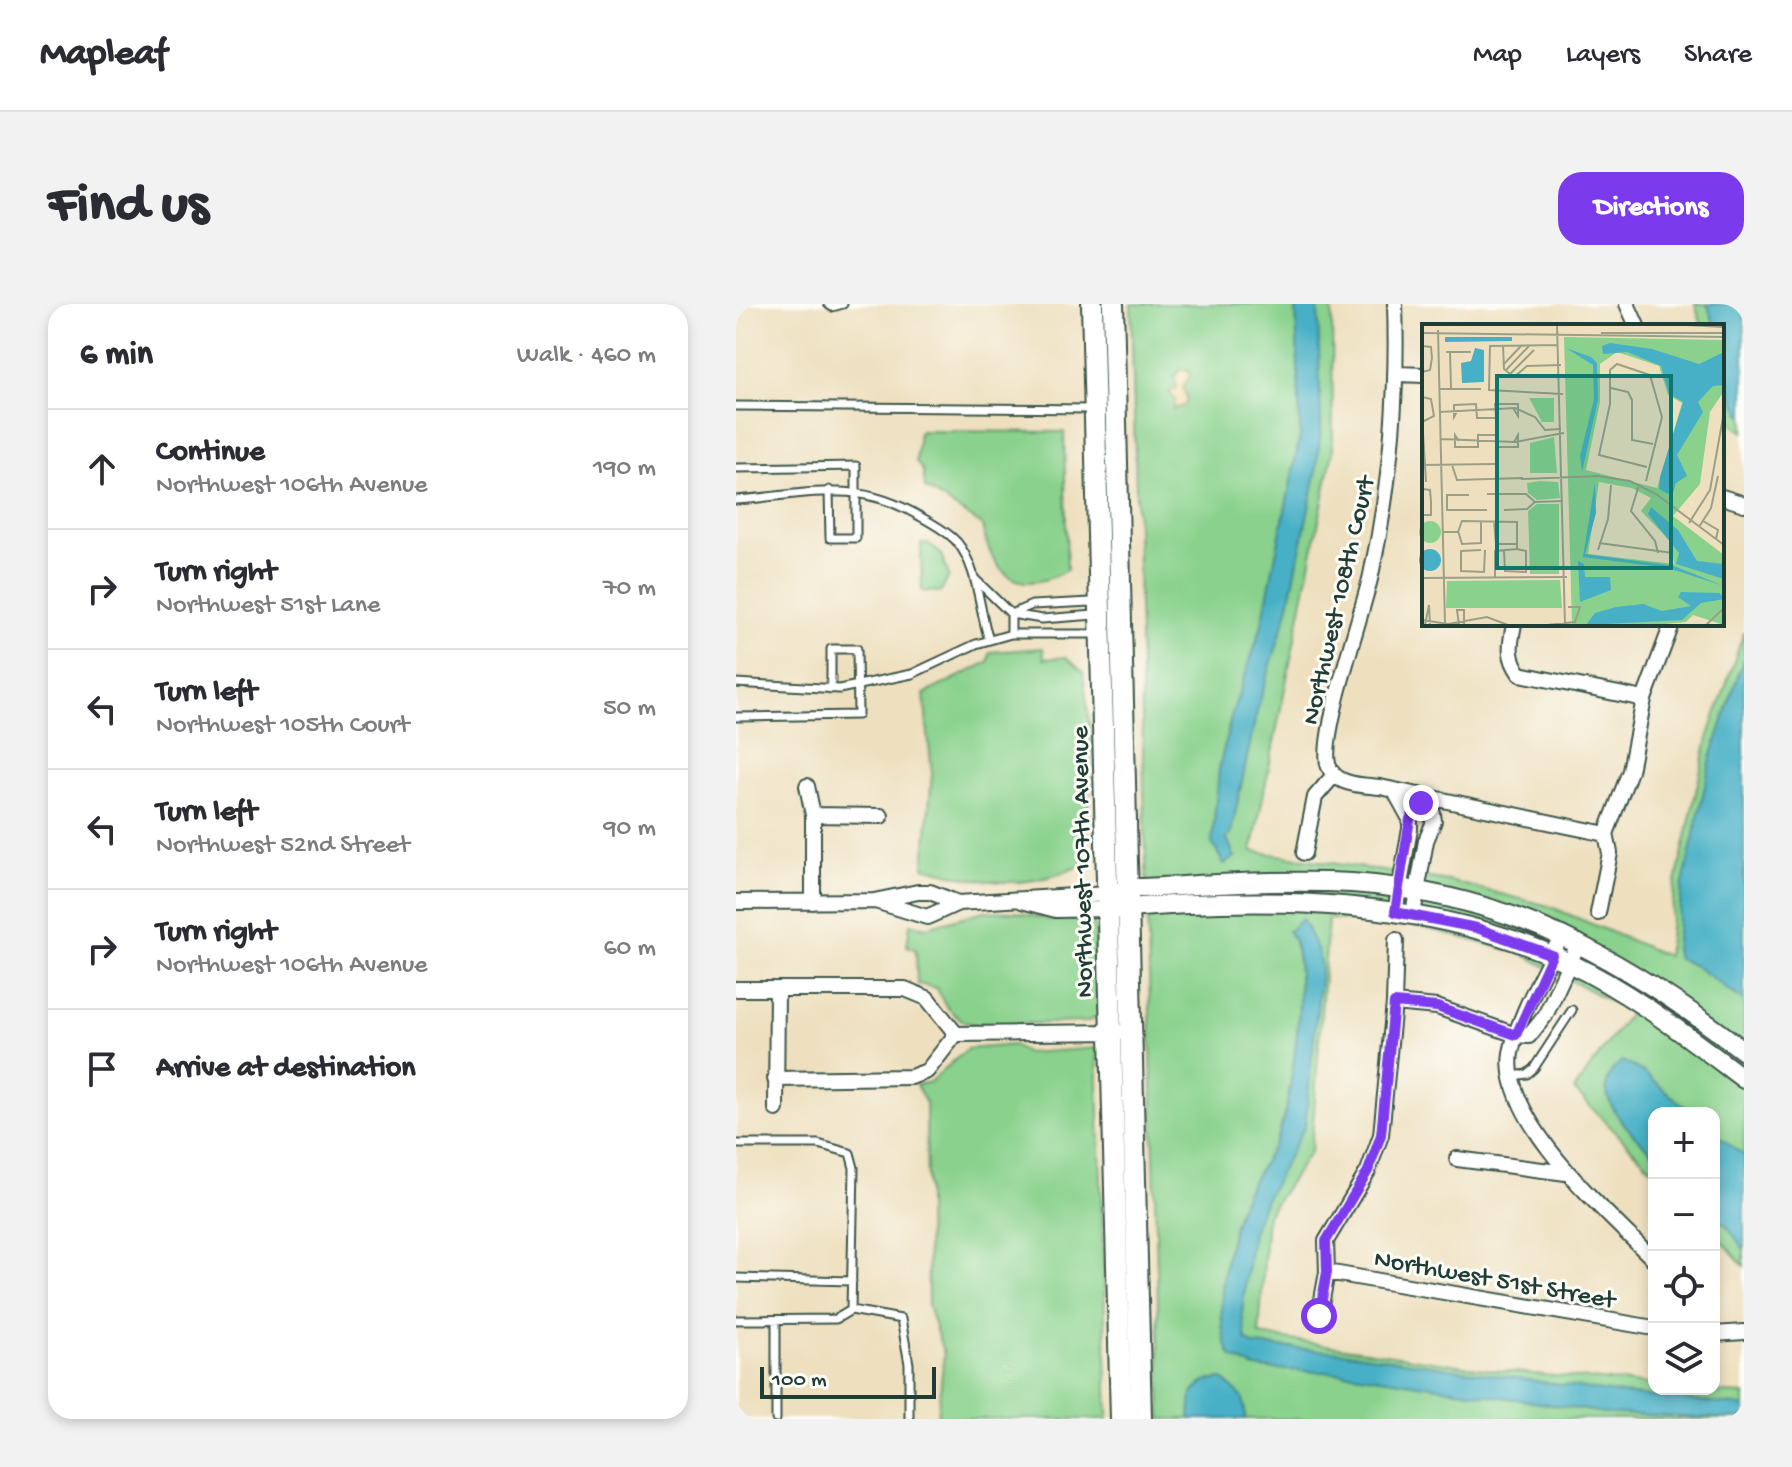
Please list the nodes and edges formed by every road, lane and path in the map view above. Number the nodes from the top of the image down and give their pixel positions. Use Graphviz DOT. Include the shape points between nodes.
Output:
graph roads {
  1 [pos="828,304"];
  2 [pos="843,304"];
  3 [pos="1092,304"];
  4 [pos="1113,304"];
  5 [pos="1395,304"];
  6 [pos="1627,304"];
  7 [pos="1636,323"];
  8 [pos="1397,374"];
  9 [pos="1422,375"];
  10 [pos="736,406"];
  11 [pos="1105,409"];
  12 [pos="736,468"];
  13 [pos="829,490"];
  14 [pos="856,492"];
  15 [pos="1724,498"];
  16 [pos="736,500"];
  17 [pos="1744,504"];
  18 [pos="974,578"];
  19 [pos="1011,614"];
  20 [pos="1042,619"];
  21 [pos="1111,623"];
  22 [pos="1514,626"];
  23 [pos="1671,626"];
  24 [pos="1011,634"];
  25 [pos="1042,634"];
  26 [pos="989,640"];
  27 [pos="736,683"];
  28 [pos="858,686"];
  29 [pos="831,689"];
  30 [pos="1644,699"];
  31 [pos="736,717"];
  32 [pos="1331,769"];
  33 [pos="807,786"];
  34 [pos="1394,790"];
  35 [pos="1430,797"];
  36 [pos="1462,804"];
  37 [pos="813,815"];
  38 [pos="881,816"];
  39 [pos="1410,824"];
  40 [pos="1432,826"];
  41 [pos="1606,834"];
  42 [pos="1304,853"];
  43 [pos="1408,890"];
  44 [pos="909,892"];
  45 [pos="1118,900"];
  46 [pos="874,901"];
  47 [pos="736,902"];
  48 [pos="813,902"];
  49 [pos="958,903"];
  50 [pos="1404,913"];
  51 [pos="1598,913"];
  52 [pos="908,914"];
  53 [pos="1562,934"];
  54 [pos="1396,940"];
  55 [pos="1579,942"];
  56 [pos="1561,959"];
  57 [pos="736,989"];
  58 [pos="777,989"];
  59 [pos="1394,1003"];
  60 [pos="1531,1003"];
  61 [pos="1548,1010"];
  62 [pos="1572,1010"];
  63 [pos="1121,1032"];
  64 [pos="956,1034"];
  65 [pos="1516,1035"];
  66 [pos="1744,1051"];
  67 [pos="1511,1076"];
  68 [pos="775,1079"];
  69 [pos="1744,1079"];
  70 [pos="776,1109"];
  71 [pos="736,1144"];
  72 [pos="1457,1159"];
  73 [pos="1566,1173"];
  74 [pos="1648,1254"];
  75 [pos="1327,1272"];
  76 [pos="736,1278"];
  77 [pos="852,1281"];
  78 [pos="851,1310"];
  79 [pos="1319,1316"];
  80 [pos="736,1320"];
  81 [pos="776,1320"];
  82 [pos="1648,1327"];
  83 [pos="1744,1332"];
  84 [pos="1720,1334"];
  85 [pos="776,1419"];
  86 [pos="909,1419"];
  87 [pos="1121,1419"];
  88 [pos="1141,1419"];
  1 -- 2 [label="lane"];
  3 -- 11 [label="main road, Northwest 107th Avenue"];
  4 -- 11 [label="main road, Northwest 107th Avenue"];
  5 -- 8 [label="street, Northwest 108th Court"];
  6 -- 7 [label="street"];
  8 -- 9 [label="street"];
  8 -- 32 [label="street, Northwest 108th Court" via="1392,465 1371,576 1328,735"];
  10 -- 11 [label="lane"];
  11 -- 21 [label="main road, Northwest 107th Avenue"];
  12 -- 14 [label="lane" via="856,466"];
  13 -- 14 [label="lane"];
  13 -- 14 [label="lane" via="830,538 856,538"];
  13 -- 16 [label="lane"];
  14 -- 18 [label="lane" via="903,506 957,542"];
  15 -- 17 [label="street"];
  18 -- 19 [label="lane"];
  18 -- 26 [label="lane"];
  19 -- 20 [label="lane"];
  19 -- 21 [label="lane" via="1022,607 1091,602"];
  19 -- 24 [label="lane"];
  20 -- 21 [label="lane"];
  20 -- 25 [label="lane"];
  21 -- 25 [label="lane"];
  21 -- 45 [label="main road, Northwest 107th Avenue"];
  22 -- 30 [label="street" via="1509,648 1520,674"];
  23 -- 30 [label="street"];
  24 -- 25 [label="lane"];
  24 -- 26 [label="lane"];
  26 -- 28 [label="lane" via="912,674"];
  27 -- 29 [label="lane"];
  28 -- 29 [label="lane"];
  28 -- 29 [label="lane" via="857,649 831,649"];
  28 -- 31 [label="lane" via="858,715"];
  30 -- 41 [label="street" via="1630,771"];
  32 -- 34 [label="street" via="1349,783"];
  32 -- 42 [label="street" via="1315,797"];
  33 -- 37 [label="street"];
  34 -- 35 [label="street"];
  34 -- 39 [label="street"];
  35 -- 36 [label="street"];
  35 -- 39 [label="street"];
  35 -- 40 [label="street"];
  36 -- 40 [label="street"];
  36 -- 41 [label="street"];
  37 -- 38 [label="street"];
  37 -- 48 [label="street"];
  39 -- 40 [label="street"];
  39 -- 43 [label="street"];
  40 -- 43 [label="street"];
  41 -- 51 [label="street" via="1610,853"];
  43 -- 45 [label="street" via="1320,882"];
  43 -- 50 [label="street"];
  43 -- 53 [label="street" via="1496,910"];
  44 -- 46 [label="street"];
  44 -- 49 [label="street" via="930,892"];
  44 -- 52 [label="street"];
  45 -- 49 [label="street" via="1056,910 1021,901"];
  45 -- 50 [label="street" via="1315,904"];
  45 -- 63 [label="main road, Northwest 107th Avenue"];
  46 -- 48 [label="street"];
  46 -- 52 [label="street"];
  47 -- 48 [label="street"];
  49 -- 52 [label="street" via="927,917"];
  50 -- 56 [label="street" via="1477,928"];
  53 -- 55 [label="street"];
  53 -- 56 [label="street"];
  54 -- 59 [label="street"];
  55 -- 56 [label="street"];
  55 -- 66 [label="street" via="1662,989"];
  56 -- 60 [label="street"];
  56 -- 61 [label="street"];
  56 -- 69 [label="street" via="1648,1010"];
  57 -- 58 [label="street"];
  58 -- 64 [label="street" via="905,989 927,998"];
  58 -- 68 [label="street"];
  59 -- 65 [label="street" via="1437,1007"];
  59 -- 75 [label="street" via="1381,1135 1368,1171 1326,1241"];
  60 -- 61 [label="street"];
  60 -- 65 [label="street"];
  61 -- 65 [label="street" via="1534,1034"];
  62 -- 67 [label="lane" via="1534,1068"];
  63 -- 64 [label="street"];
  63 -- 87 [label="main road, Northwest 107th Avenue"];
  63 -- 88 [label="main road, Northwest 107th Avenue"];
  64 -- 68 [label="street" via="927,1071 911,1077"];
  65 -- 67 [label="street"];
  67 -- 73 [label="street" via="1519,1100"];
  68 -- 70 [label="street"];
  71 -- 77 [label="lane" via="818,1144 850,1153"];
  72 -- 73 [label="street"];
  73 -- 74 [label="street"];
  75 -- 79 [label="street"];
  75 -- 82 [label="street, Northwest 51st Street"];
  76 -- 77 [label="lane"];
  77 -- 78 [label="lane"];
  78 -- 81 [label="lane" via="836,1319"];
  78 -- 86 [label="lane" via="901,1319 909,1364"];
  80 -- 81 [label="lane"];
  81 -- 85 [label="lane"];
  83 -- 84 [label="street"];
}
